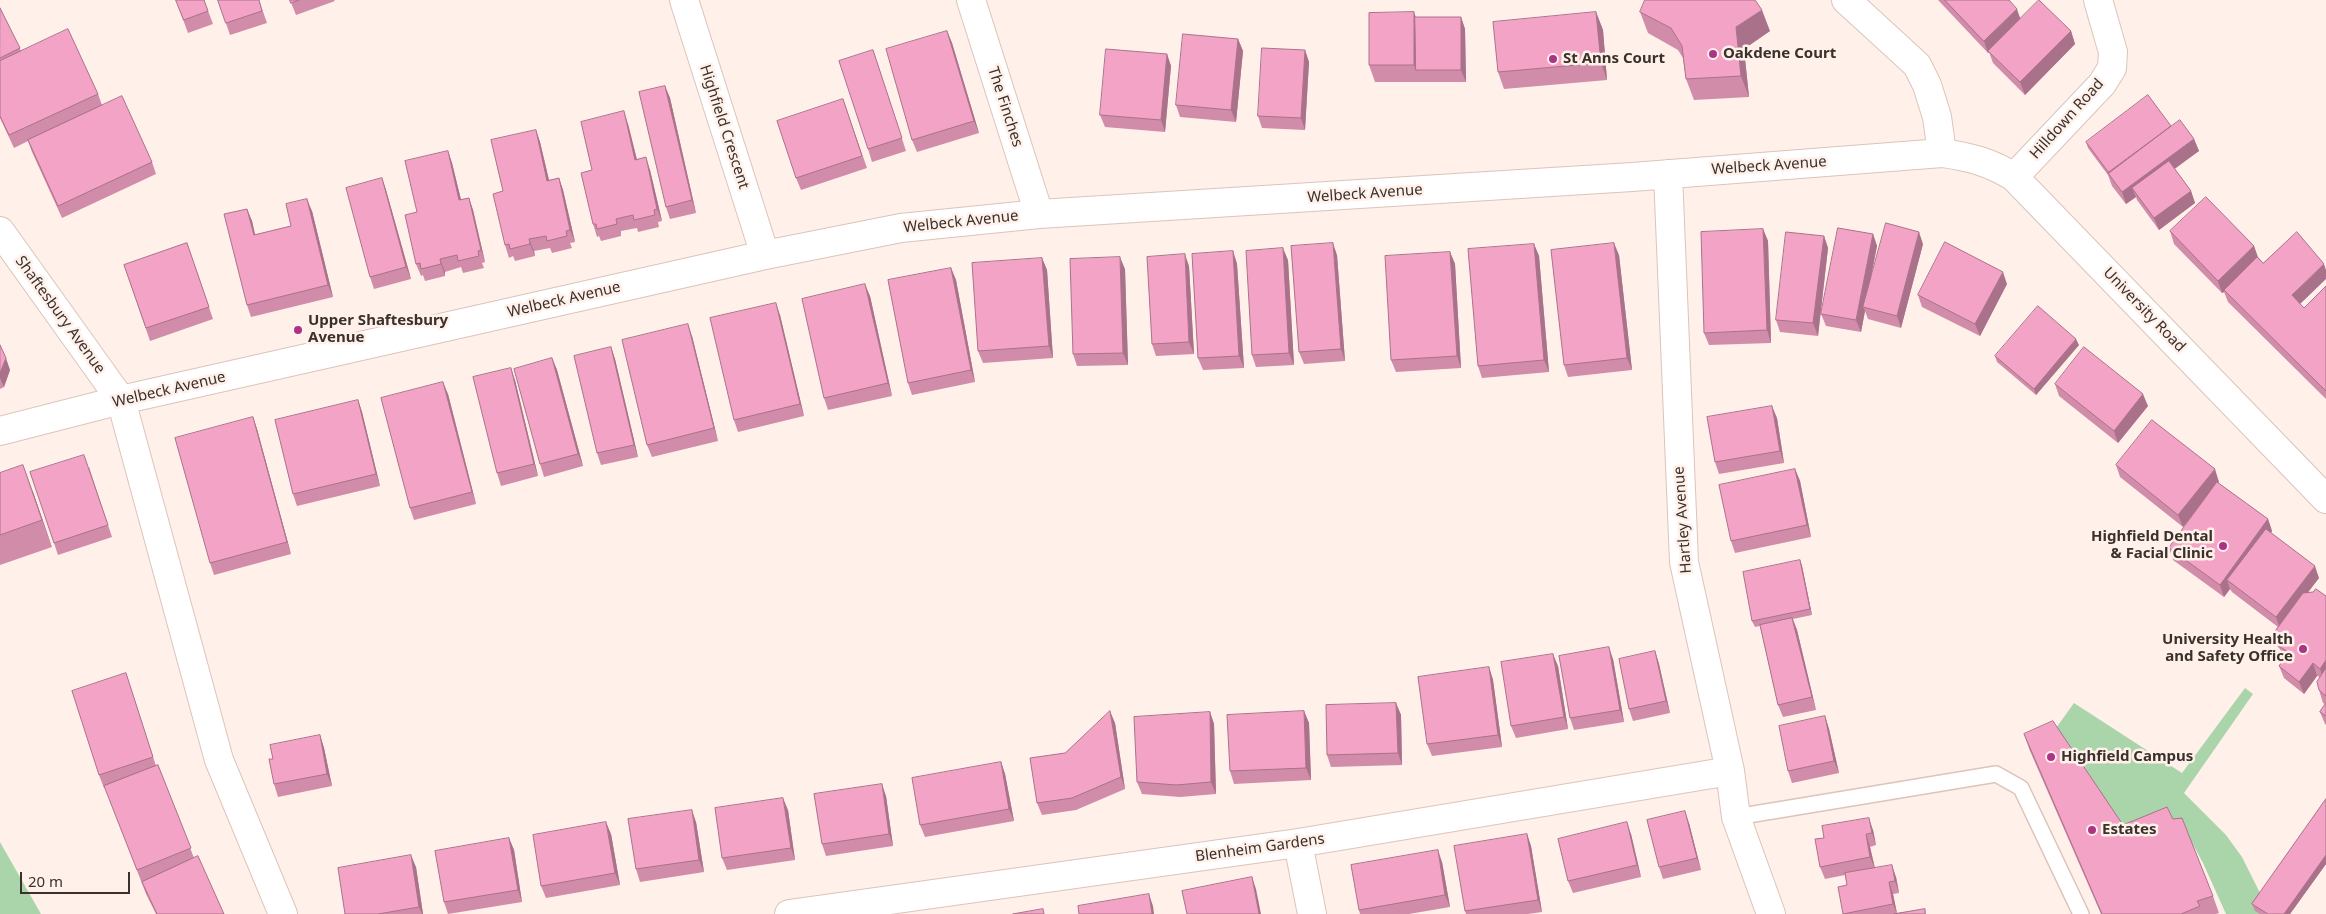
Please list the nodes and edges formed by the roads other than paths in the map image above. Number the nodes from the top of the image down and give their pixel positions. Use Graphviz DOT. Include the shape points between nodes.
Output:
graph roads {
  1 [pos="684,0"];
  2 [pos="972,0"];
  3 [pos="1846,0"];
  4 [pos="2098,0"];
  5 [pos="1942,152"];
  6 [pos="1668,174"];
  7 [pos="2014,177"];
  8 [pos="1039,214"];
  9 [pos="0,231"];
  10 [pos="764,255"];
  11 [pos="121,400"];
  12 [pos="0,431"];
  13 [pos="2326,499"];
  14 [pos="1730,771"];
  15 [pos="1736,817"];
  16 [pos="1298,843"];
  17 [pos="817,912"];
  18 [pos="283,914"];
  19 [pos="789,914"];
  20 [pos="1312,914"];
  21 [pos="1771,914"];
  22 [pos="2081,914"];
  1 -- 10 [label="street, Highfield Crescent"];
  2 -- 8 [label="street, The Finches"];
  3 -- 5 [label="street" via="1917,65 1937,117"];
  4 -- 7 [label="street, Hilldown Road" via="2113,52 2112,68 2102,84"];
  5 -- 6 [label="street, Welbeck Avenue"];
  5 -- 7 [label="street, University Road" via="1994,164"];
  6 -- 8 [label="street, Welbeck Avenue"];
  6 -- 14 [label="street, Hartley Avenue" via="1684,562"];
  7 -- 13 [label="street, University Road"];
  8 -- 10 [label="street, Welbeck Avenue" via="901,228"];
  9 -- 11 [label="street, Shaftesbury Avenue"];
  10 -- 11 [label="street, Welbeck Avenue"];
  11 -- 12 [label="street, Welbeck Avenue"];
  11 -- 18 [label="street" via="219,760"];
  14 -- 15 [label="street, Hartley Avenue"];
  14 -- 16 [label="street, Blenheim Gardens"];
  15 -- 21 [label="street, Hartley Avenue"];
  15 -- 22 [label="lane" via="1996,774 2021,788"];
  16 -- 17 [label="street, Blenheim Gardens"];
  16 -- 20 [label="street"];
  17 -- 19 [label="street, Blenheim Gardens"];
}
